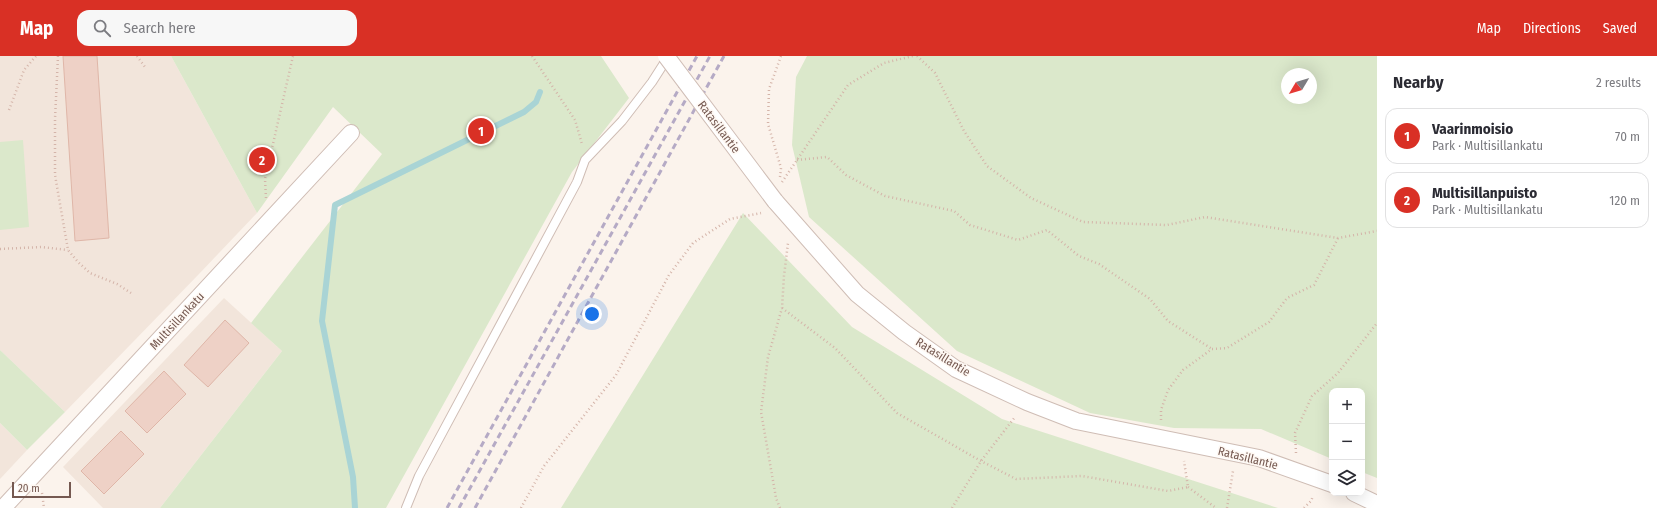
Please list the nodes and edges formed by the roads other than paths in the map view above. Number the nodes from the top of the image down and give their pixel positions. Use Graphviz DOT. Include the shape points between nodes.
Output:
graph roads {
  1 [pos="667,56"];
  2 [pos="351,133"];
  3 [pos="1329,483"];
  4 [pos="1360,496"];
  5 [pos="1377,504"];
  6 [pos="4,508"];
  7 [pos="406,508"];
  1 -- 3 [label="street, Ratasillantie, bridge" via="775,201 857,294 904,332 956,368 1027,402 1076,421 1259,458"];
  1 -- 7 [label="lane" via="652,82 622,121 584,160 576,182 419,476"];
  2 -- 6 [label="street, Multisillankatu"];
  4 -- 5 [label="street"];
}
